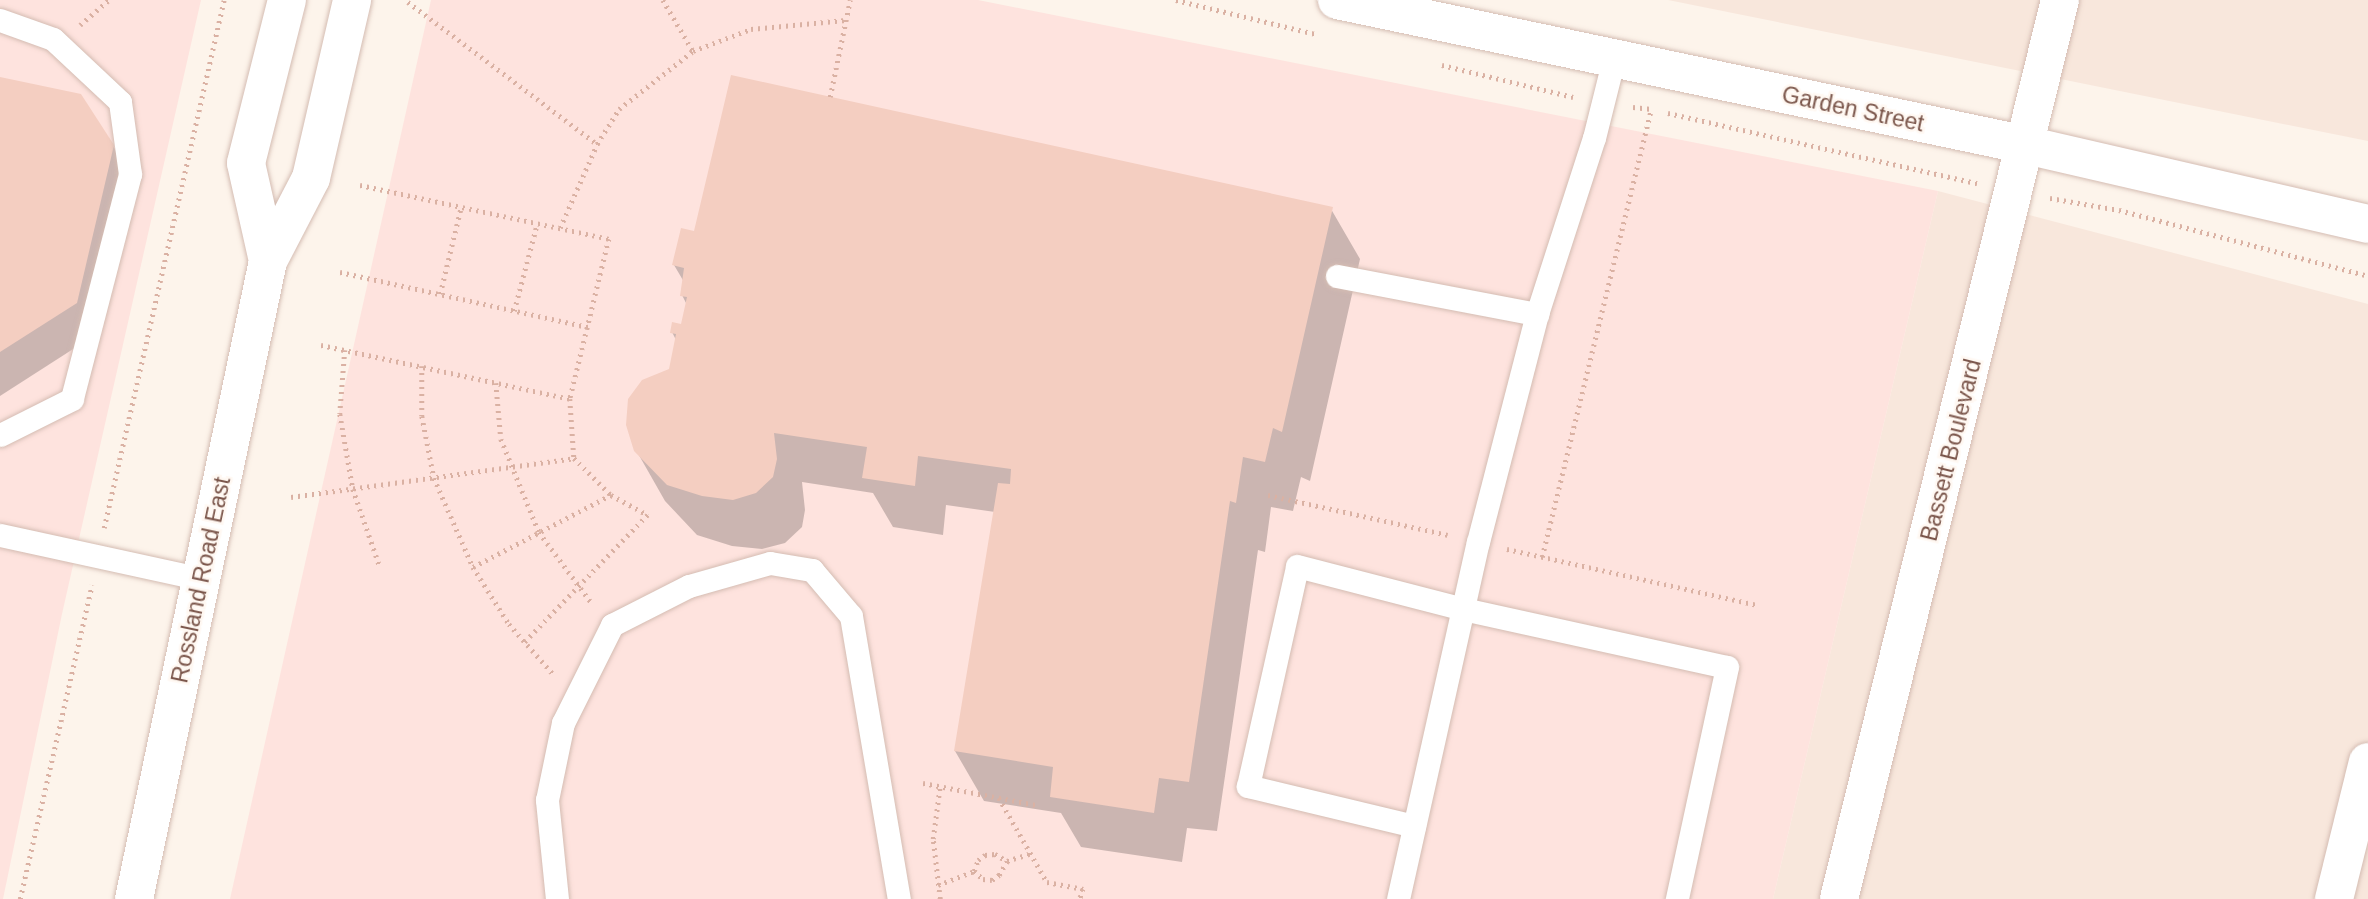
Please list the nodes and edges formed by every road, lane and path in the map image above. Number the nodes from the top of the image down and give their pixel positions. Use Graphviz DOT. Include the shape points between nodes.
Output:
graph roads {
  1 [pos="224,0"];
  2 [pos="287,0"];
  3 [pos="352,0"];
  4 [pos="663,0"];
  5 [pos="850,0"];
  6 [pos="1176,0"];
  7 [pos="1337,0"];
  8 [pos="2060,0"];
  9 [pos="408,2"];
  10 [pos="0,20"];
  11 [pos="846,20"];
  12 [pos="1323,36"];
  13 [pos="693,51"];
  14 [pos="1614,58"];
  15 [pos="1430,62"];
  16 [pos="1661,69"];
  17 [pos="830,97"];
  18 [pos="1603,105"];
  19 [pos="1651,109"];
  20 [pos="597,144"];
  21 [pos="2026,145"];
  22 [pos="360,185"];
  23 [pos="2015,191"];
  24 [pos="461,207"];
  25 [pos="537,224"];
  26 [pos="2368,224"];
  27 [pos="560,228"];
  28 [pos="268,261"];
  29 [pos="340,272"];
  30 [pos="1337,276"];
  31 [pos="2368,276"];
  32 [pos="440,294"];
  33 [pos="514,311"];
  34 [pos="1538,314"];
  35 [pos="589,327"];
  36 [pos="321,345"];
  37 [pos="345,350"];
  38 [pos="422,366"];
  39 [pos="496,383"];
  40 [pos="570,399"];
  41 [pos="0,435"];
  42 [pos="575,458"];
  43 [pos="513,467"];
  44 [pos="434,478"];
  45 [pos="352,489"];
  46 [pos="611,495"];
  47 [pos="1268,495"];
  48 [pos="291,497"];
  49 [pos="539,532"];
  50 [pos="0,535"];
  51 [pos="1478,542"];
  52 [pos="98,557"];
  53 [pos="1542,557"];
  54 [pos="380,567"];
  55 [pos="472,567"];
  56 [pos="201,579"];
  57 [pos="579,586"];
  58 [pos="1757,605"];
  59 [pos="1463,610"];
  60 [pos="612,625"];
  61 [pos="524,642"];
  62 [pos="575,700"];
  63 [pos="2368,762"];
  64 [pos="923,783"];
  65 [pos="940,786"];
  66 [pos="999,797"];
  67 [pos="1037,805"];
  68 [pos="1414,826"];
  69 [pos="1031,853"];
  70 [pos="1007,862"];
  71 [pos="974,871"];
  72 [pos="937,885"];
  73 [pos="20,899"];
  74 [pos="134,899"];
  75 [pos="557,899"];
  76 [pos="900,899"];
  77 [pos="940,899"];
  78 [pos="1080,899"];
  79 [pos="1398,899"];
  80 [pos="1677,899"];
  81 [pos="1839,899"];
  82 [pos="2334,899"];
  1 -- 52 [label="path"];
  2 -- 28 [label="street, Rossland Road East" via="246,163"];
  3 -- 28 [label="street, Rossland Road East" via="311,178"];
  4 -- 13 [label="path"];
  5 -- 11 [label="path"];
  6 -- 12 [label="path"];
  7 -- 14 [label="street, Garden Street"];
  8 -- 21 [label="street, Bassett Boulevard"];
  9 -- 20 [label="path"];
  10 -- 41 [label="lane" via="53,39 120,102 130,174 72,399"];
  11 -- 13 [label="path" via="751,29"];
  11 -- 17 [label="path"];
  13 -- 20 [label="path" via="619,109"];
  14 -- 16 [label="street, Garden Street"];
  14 -- 18 [label="lane"];
  15 -- 18 [label="path"];
  16 -- 19 [label="path"];
  16 -- 21 [label="street, Garden Street"];
  18 -- 19 [label="path"];
  18 -- 34 [label="lane"];
  19 -- 23 [label="path"];
  19 -- 53 [label="path"];
  20 -- 27 [label="path"];
  21 -- 23 [label="street, Bassett Boulevard"];
  21 -- 26 [label="street, Garden Street"];
  22 -- 24 [label="path"];
  23 -- 31 [label="path" via="2119,210"];
  23 -- 81 [label="street, Bassett Boulevard"];
  24 -- 25 [label="path"];
  24 -- 32 [label="path"];
  25 -- 27 [label="path"];
  25 -- 33 [label="path"];
  27 -- 35 [label="path" via="609,239"];
  28 -- 56 [label="street, Rossland Road East"];
  29 -- 32 [label="path"];
  30 -- 34 [label="lane"];
  32 -- 33 [label="path"];
  33 -- 35 [label="path"];
  34 -- 51 [label="lane"];
  35 -- 40 [label="path"];
  36 -- 37 [label="path"];
  37 -- 38 [label="path"];
  37 -- 45 [label="path" via="340,414"];
  38 -- 39 [label="path"];
  38 -- 44 [label="path" via="422,416"];
  39 -- 40 [label="path"];
  39 -- 43 [label="path" via="501,439"];
  40 -- 42 [label="path"];
  42 -- 43 [label="path"];
  42 -- 46 [label="path"];
  43 -- 44 [label="path"];
  43 -- 49 [label="path"];
  44 -- 45 [label="path"];
  44 -- 55 [label="path"];
  45 -- 48 [label="path"];
  45 -- 54 [label="path"];
  46 -- 49 [label="path"];
  46 -- 57 [label="path" via="648,515"];
  47 -- 51 [label="path"];
  49 -- 55 [label="path"];
  49 -- 57 [label="path"];
  50 -- 52 [label="lane"];
  51 -- 53 [label="path"];
  51 -- 59 [label="lane"];
  52 -- 56 [label="lane"];
  52 -- 73 [label="path"];
  53 -- 58 [label="path"];
  55 -- 61 [label="path"];
  56 -- 74 [label="street, Rossland Road East"];
  57 -- 60 [label="path"];
  57 -- 61 [label="path"];
  59 -- 68 [label="lane"];
  59 -- 68 [label="lane" via="1297,566 1248,786"];
  59 -- 80 [label="lane" via="1727,667"];
  60 -- 62 [label="lane"];
  60 -- 76 [label="lane" via="689,586 758,566 770,563 812,570 851,615"];
  61 -- 62 [label="path"];
  62 -- 75 [label="lane" via="563,723 547,800"];
  63 -- 82 [label="street"];
  64 -- 65 [label="path"];
  65 -- 66 [label="path"];
  65 -- 72 [label="path" via="933,839"];
  66 -- 67 [label="path"];
  66 -- 69 [label="path"];
  68 -- 79 [label="lane"];
  69 -- 70 [label="path"];
  69 -- 78 [label="path" via="1047,882 1083,889"];
  70 -- 71 [label="path" via="995,854 985,855"];
  70 -- 71 [label="path" via="992,880"];
  71 -- 72 [label="path"];
  72 -- 77 [label="path"];
}
